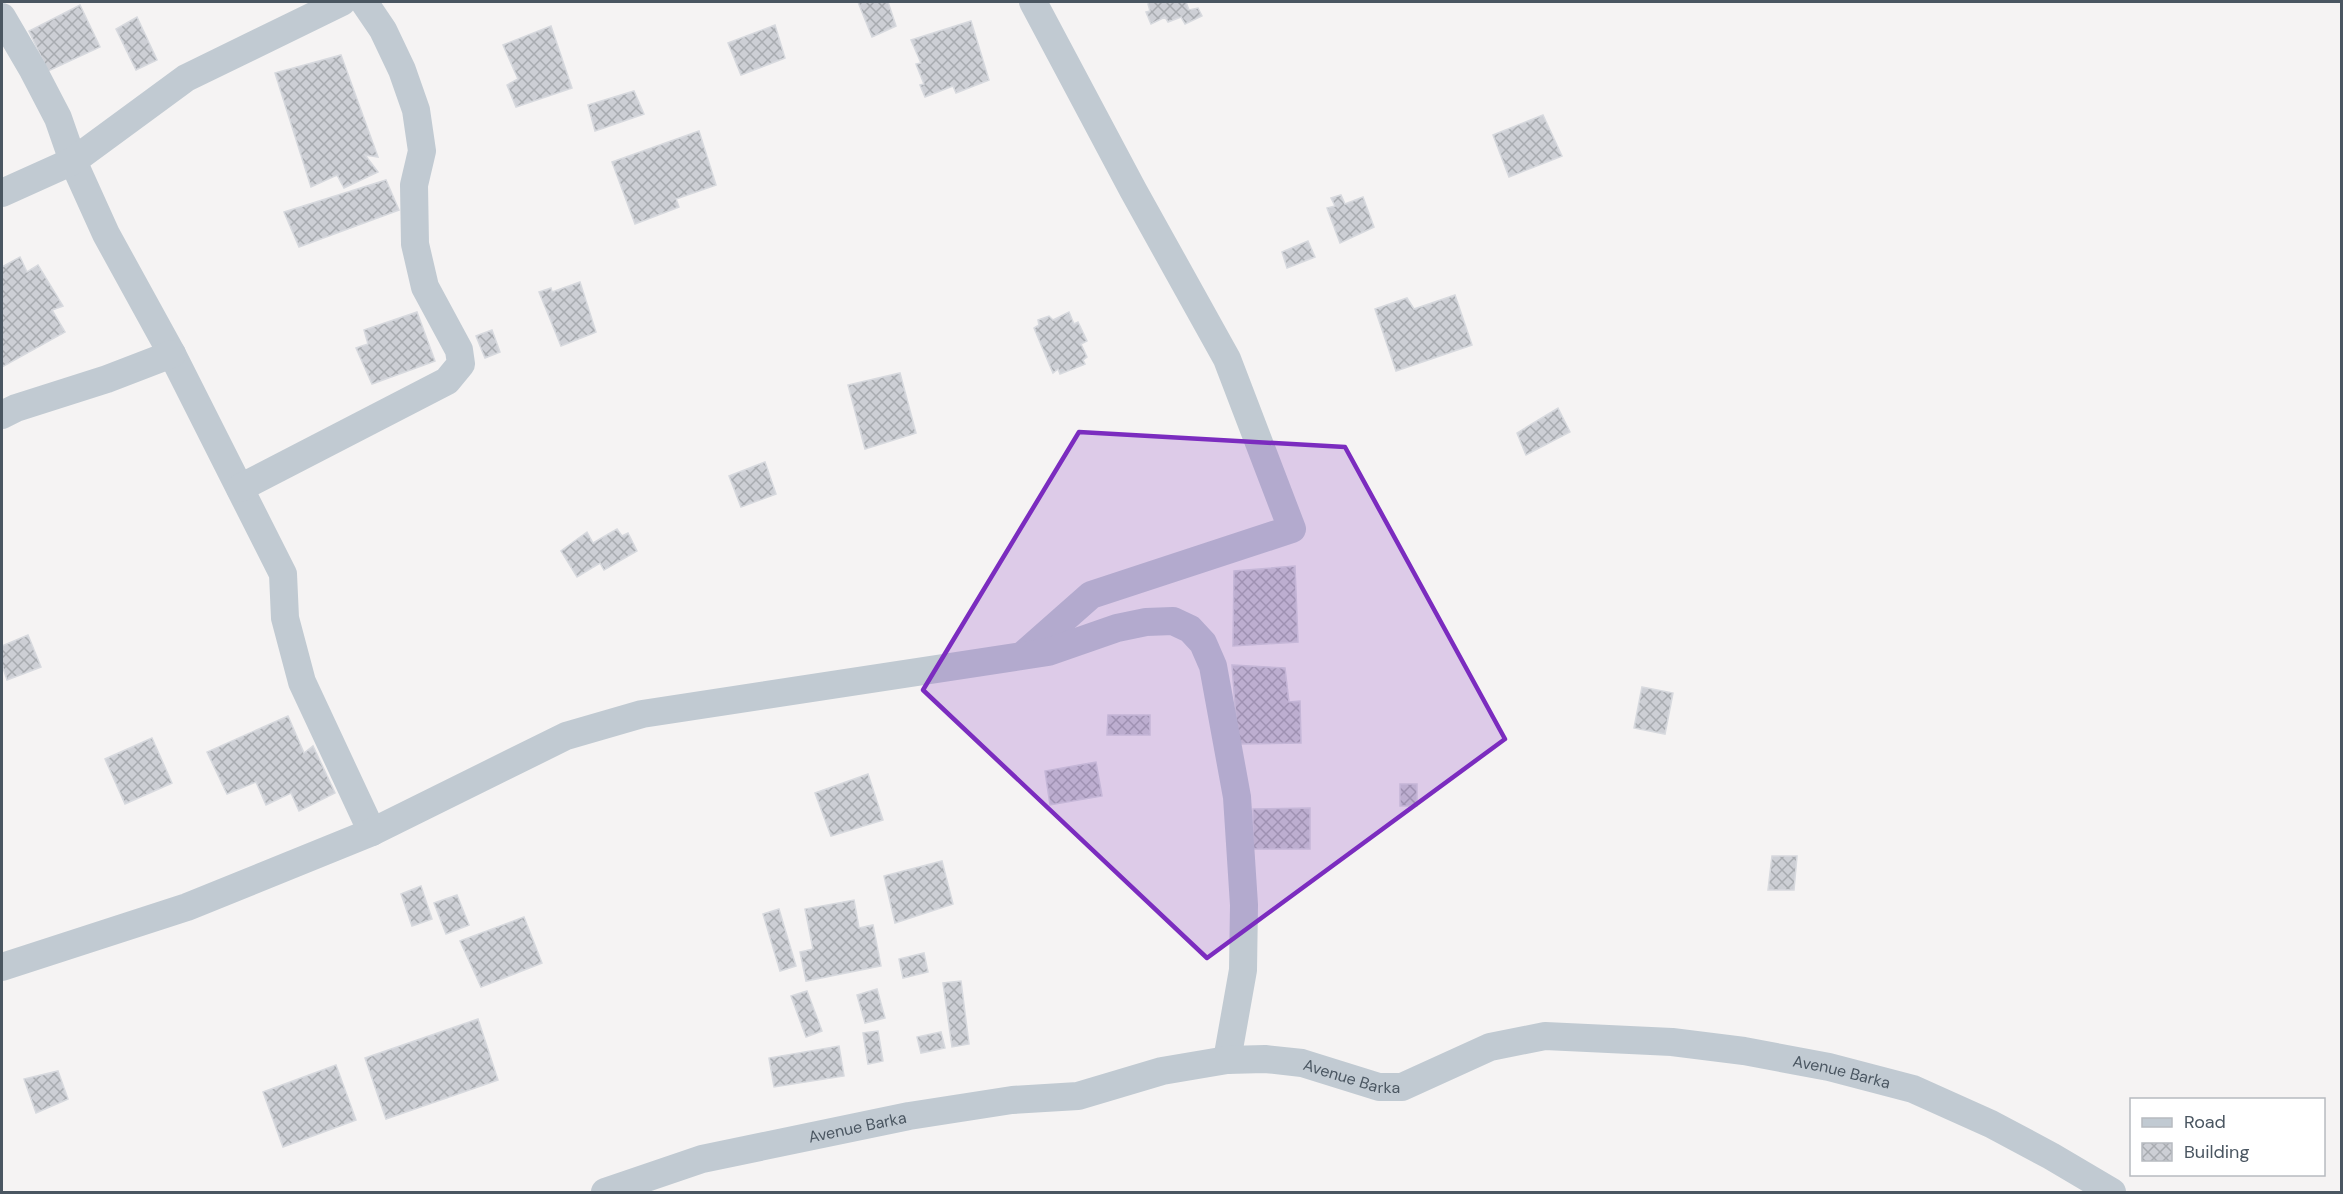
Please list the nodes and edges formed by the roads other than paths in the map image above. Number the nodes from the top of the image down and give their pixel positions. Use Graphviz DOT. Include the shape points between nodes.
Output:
graph roads {
  1 [pos="342,2"];
  2 [pos="364,2"];
  3 [pos="1033,2"];
  4 [pos="2,17"];
  5 [pos="73,161"];
  6 [pos="2,193"];
  7 [pos="171,354"];
  8 [pos="2,415"];
  9 [pos="240,489"];
  10 [pos="1022,656"];
  11 [pos="372,832"];
  12 [pos="2,967"];
  13 [pos="1227,1060"];
  14 [pos="604,1192"];
  15 [pos="2112,1192"];
  1 -- 5 [label="street" via="186,78"];
  2 -- 9 [label="street" via="402,70 416,110 422,151 414,185 415,244 425,287 459,350 461,364 447,381"];
  3 -- 10 [label="street" via="1227,358 1292,529 1091,595"];
  4 -- 5 [label="street" via="58,118"];
  5 -- 6 [label="street"];
  5 -- 7 [label="street" via="106,234"];
  7 -- 8 [label="street"];
  7 -- 9 [label="street"];
  9 -- 11 [label="street" via="283,574 285,618 302,682"];
  10 -- 11 [label="street" via="642,714 566,736"];
  10 -- 13 [label="street" via="1048,652 1146,622 1173,621 1190,629 1203,643 1213,666 1235,785 1244,905 1243,970"];
  11 -- 12 [label="street" via="187,907"];
  13 -- 14 [label="street, Avenue Barka" via="1162,1071 1078,1096 1012,1100 909,1116 702,1159"];
  13 -- 15 [label="street, Avenue Barka" via="1302,1063 1379,1087 1402,1087 1490,1047 1545,1036 1672,1042 1744,1051 1829,1067 1913,1089 1991,1124"];
}
